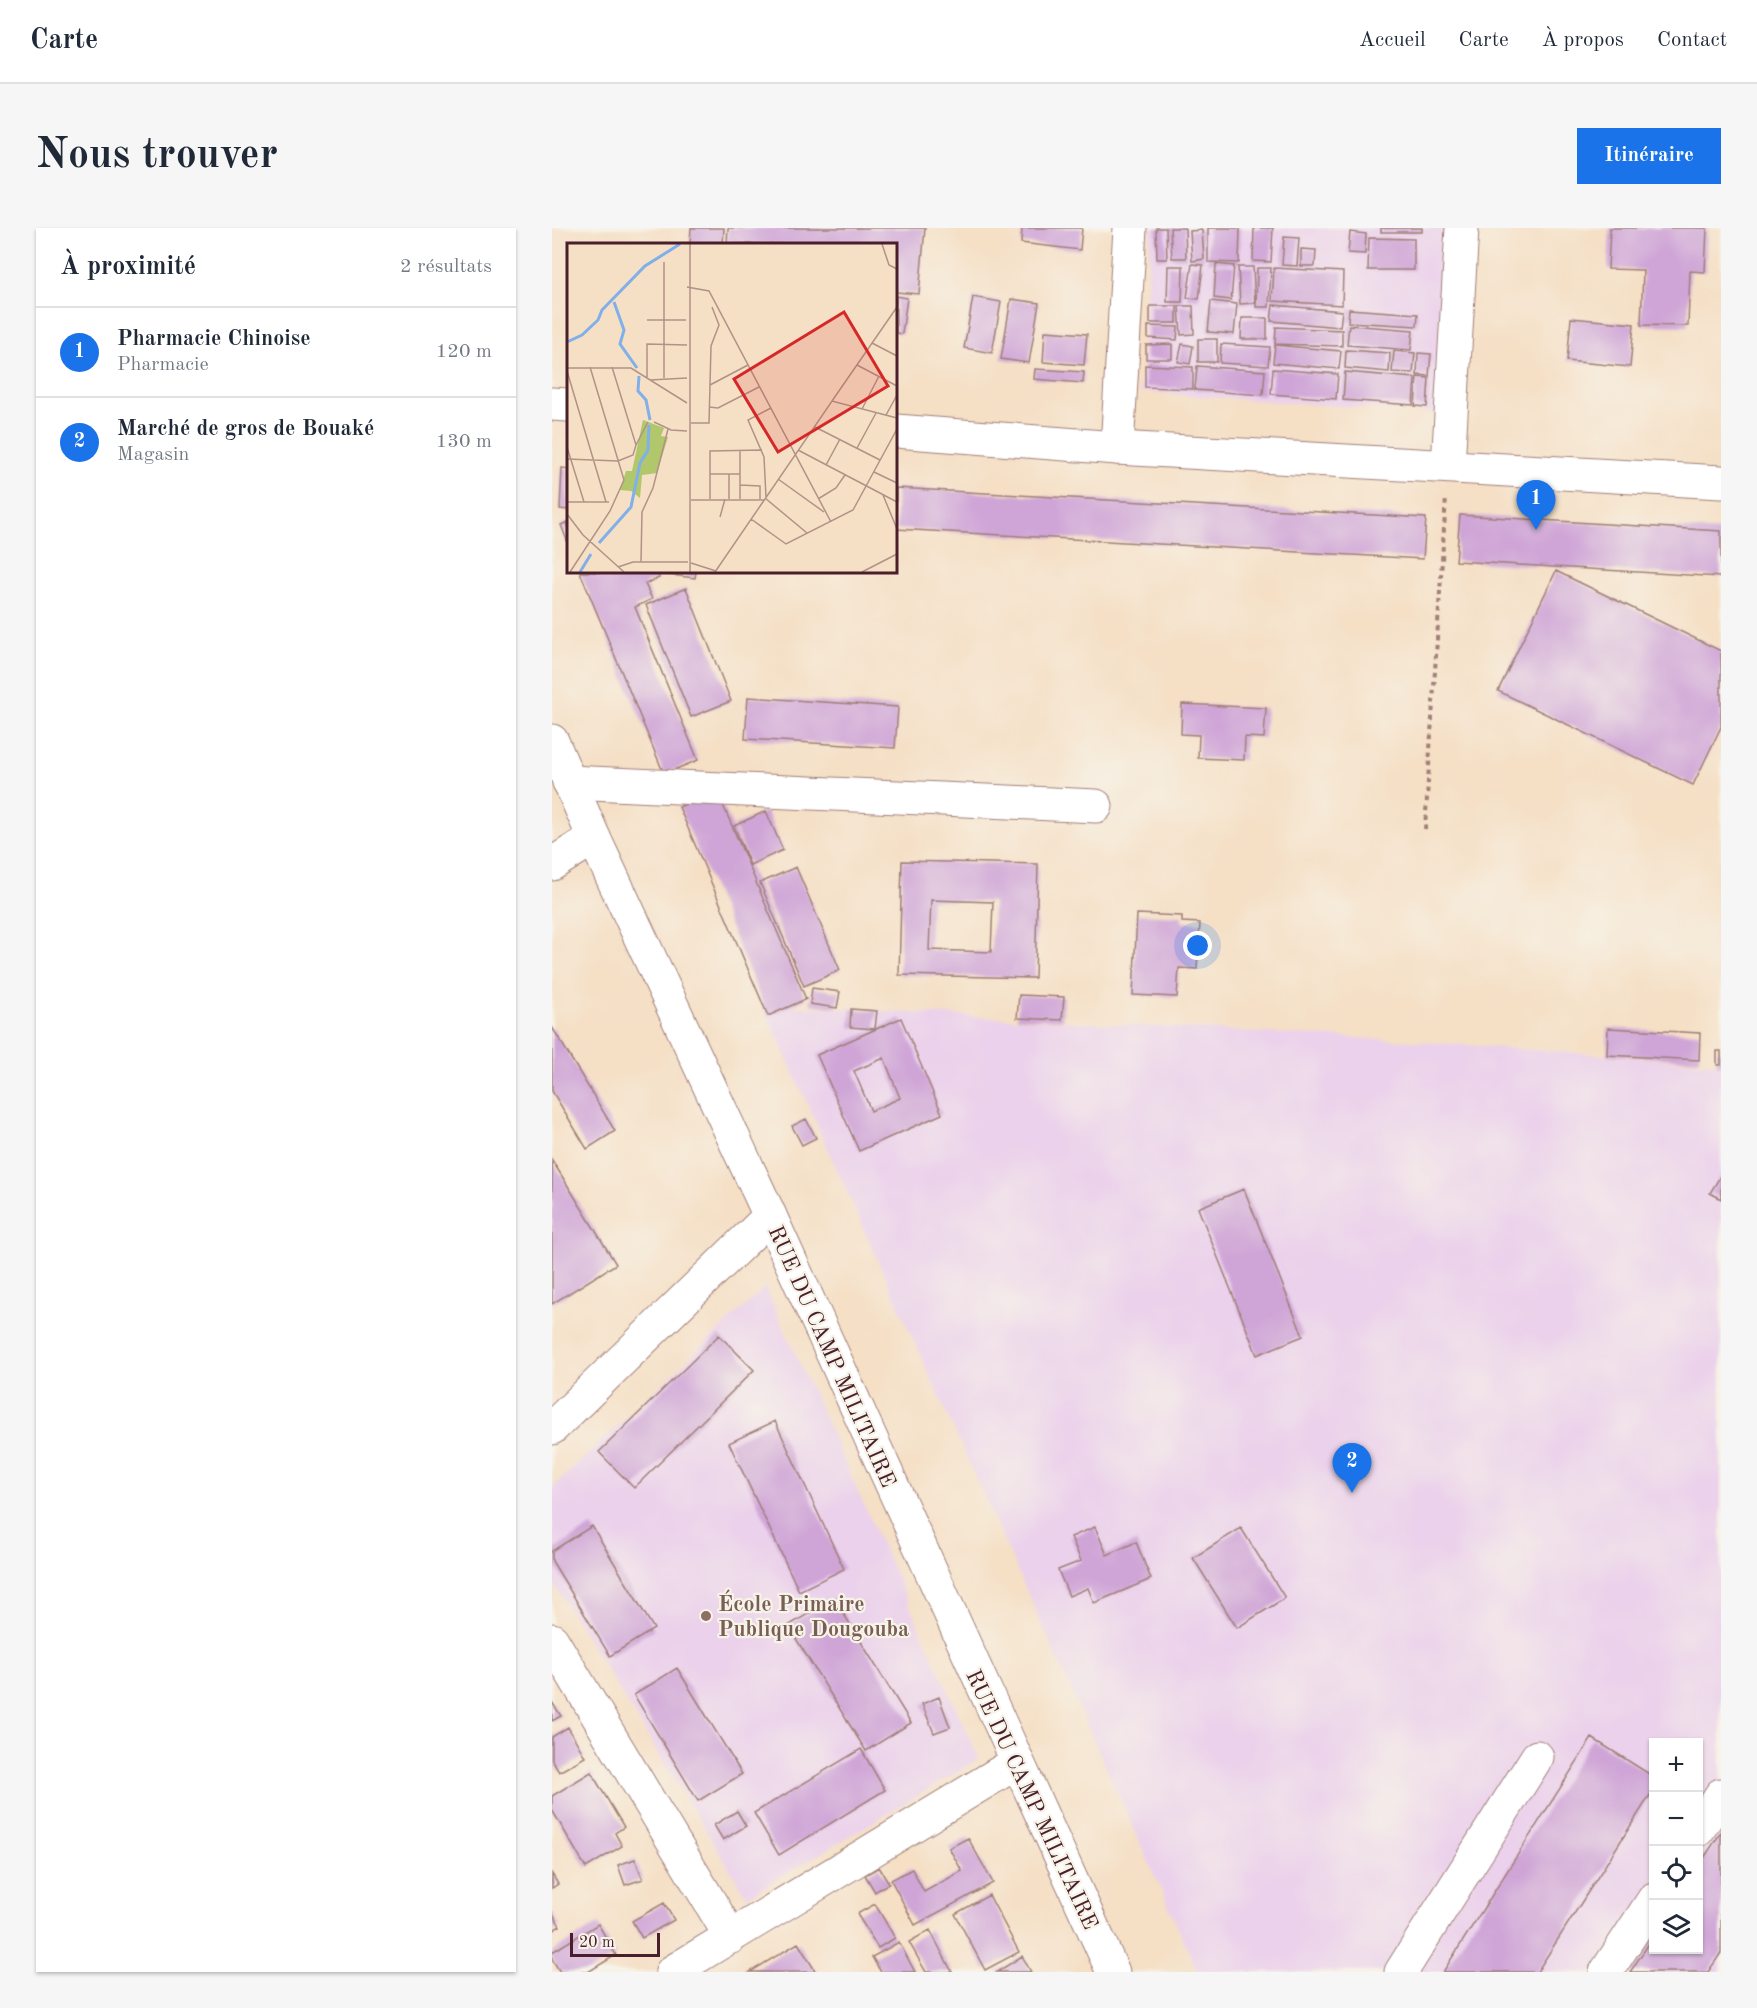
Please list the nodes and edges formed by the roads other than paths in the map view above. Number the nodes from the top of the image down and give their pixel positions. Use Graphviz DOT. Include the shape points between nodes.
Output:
graph roads {
  1 [pos="1130,228"];
  2 [pos="1462,228"];
  3 [pos="552,404"];
  4 [pos="567,405"];
  5 [pos="897,431"];
  6 [pos="1117,448"];
  7 [pos="1448,466"];
  8 [pos="1721,482"];
  9 [pos="552,741"];
  10 [pos="569,782"];
  11 [pos="1095,806"];
  12 [pos="594,838"];
  13 [pos="552,864"];
  14 [pos="770,1216"];
  15 [pos="552,1428"];
  16 [pos="552,1640"];
  17 [pos="1537,1757"];
  18 [pos="1016,1763"];
  19 [pos="1721,1795"];
  20 [pos="1703,1822"];
  21 [pos="1652,1900"];
  22 [pos="730,1936"];
  23 [pos="672,1972"];
  24 [pos="1113,1972"];
  25 [pos="1401,1972"];
  26 [pos="1606,1972"];
  1 -- 6 [label="street"];
  2 -- 7 [label="street"];
  3 -- 4 [label="street"];
  5 -- 6 [label="street"];
  6 -- 7 [label="street"];
  7 -- 8 [label="street"];
  9 -- 10 [label="street, RUE DU CAMP MILITAIRE"];
  10 -- 11 [label="street"];
  10 -- 12 [label="street, RUE DU CAMP MILITAIRE"];
  12 -- 13 [label="street"];
  12 -- 14 [label="street, RUE DU CAMP MILITAIRE"];
  14 -- 15 [label="street"];
  14 -- 18 [label="street, RUE DU CAMP MILITAIRE"];
  16 -- 22 [label="street"];
  17 -- 25 [label="street"];
  18 -- 22 [label="street"];
  18 -- 24 [label="street, RUE DU CAMP MILITAIRE"];
  19 -- 20 [label="street"];
  21 -- 26 [label="street"];
  22 -- 23 [label="street"];
}
